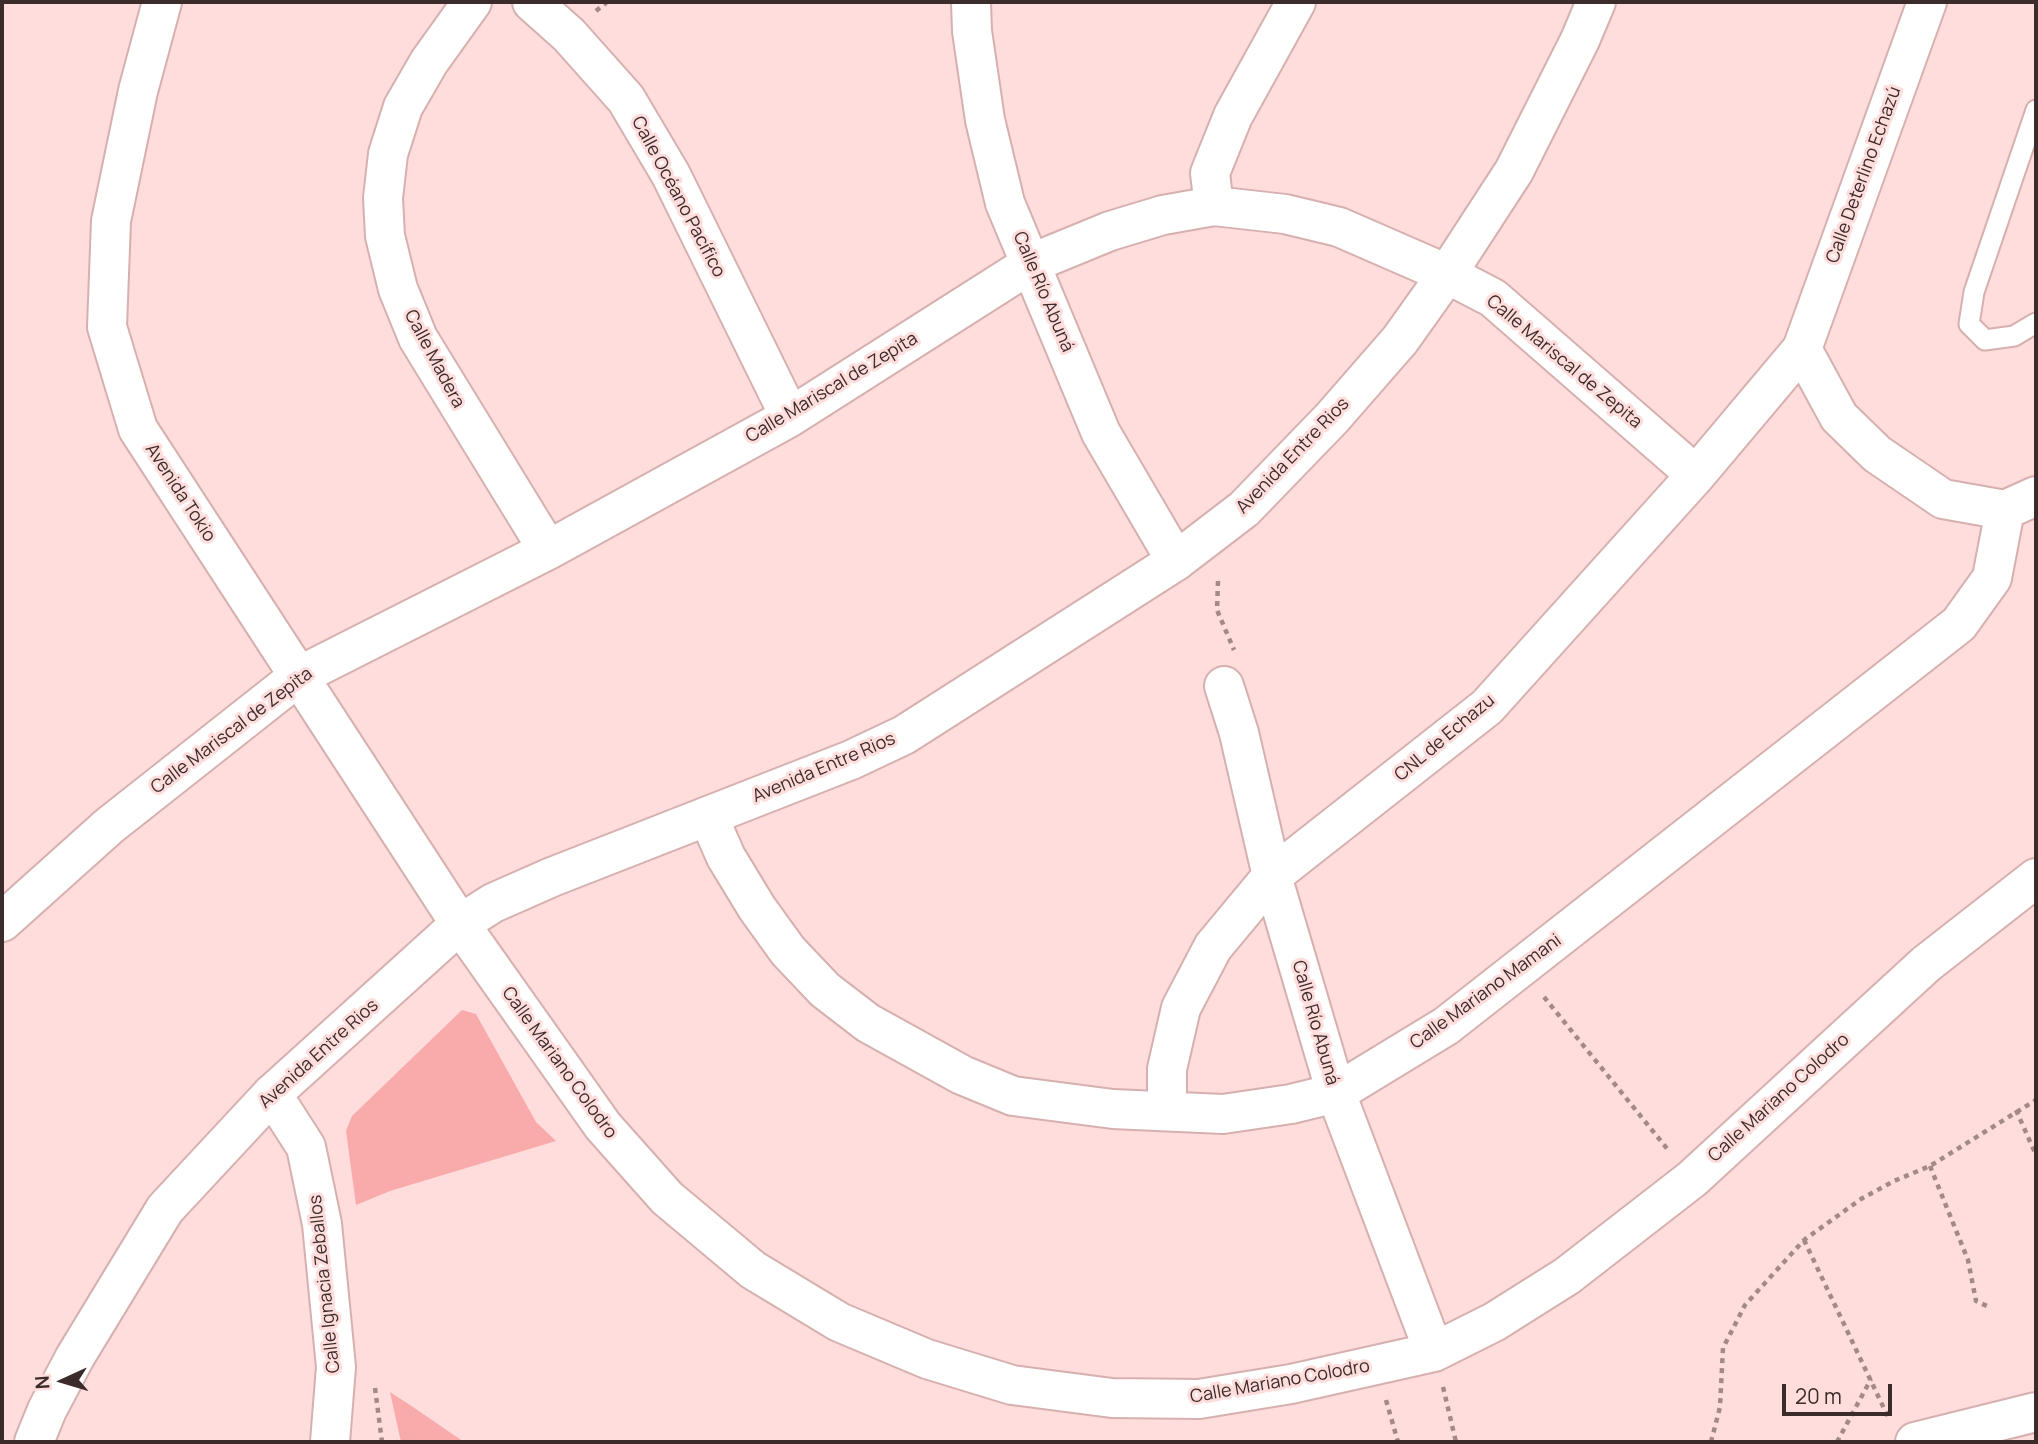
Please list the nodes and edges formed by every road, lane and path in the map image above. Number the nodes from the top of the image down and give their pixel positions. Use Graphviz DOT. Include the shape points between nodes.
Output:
graph roads {
  1 [pos="162,2"];
  2 [pos="472,2"];
  3 [pos="532,2"];
  4 [pos="971,2"];
  5 [pos="1296,2"];
  6 [pos="1596,2"];
  7 [pos="1927,2"];
  8 [pos="2036,110"];
  9 [pos="1214,206"];
  10 [pos="1032,263"];
  11 [pos="1447,274"];
  12 [pos="2036,323"];
  13 [pos="1802,349"];
  14 [pos="790,417"];
  15 [pos="1696,475"];
  16 [pos="2021,503"];
  17 [pos="548,550"];
  18 [pos="1176,561"];
  19 [pos="1218,581"];
  20 [pos="1232,644"];
  21 [pos="299,676"];
  22 [pos="1224,685"];
  23 [pos="708,816"];
  24 [pos="1272,876"];
  25 [pos="2036,878"];
  26 [pos="2,922"];
  27 [pos="460,924"];
  28 [pos="1521,969"];
  29 [pos="1336,1093"];
  30 [pos="272,1094"];
  31 [pos="2036,1100"];
  32 [pos="1167,1110"];
  33 [pos="2016,1111"];
  34 [pos="2036,1155"];
  35 [pos="1930,1166"];
  36 [pos="1692,1179"];
  37 [pos="1804,1240"];
  38 [pos="1987,1306"];
  39 [pos="1434,1352"];
  40 [pos="1871,1379"];
  41 [pos="2036,1412"];
  42 [pos="1904,1436"];
  43 [pos="34,1442"];
  44 [pos="330,1442"];
  45 [pos="1456,1442"];
  46 [pos="1712,1442"];
  47 [pos="1837,1442"];
  1 -- 21 [label="street, Avenida Tokio" via="111,221 107,327 138,429"];
  2 -- 17 [label="street, Calle Madera" via="403,107 388,154 385,236 398,289 418,338"];
  3 -- 14 [label="street, Calle Océano Pacífico" via="569,35 626,99 671,175"];
  4 -- 10 [label="street, Calle Río Abuná" via="985,120 1005,204"];
  5 -- 9 [label="street" via="1233,116 1210,173"];
  6 -- 11 [label="street, Avenida Entre Rios" via="1514,171"];
  7 -- 13 [label="street, Calle Deterlino Echazú"];
  8 -- 12 [label="lane" via="1974,292 1969,324 1985,340 2014,336"];
  9 -- 10 [label="street, Calle Mariscal de Zepita" via="1163,215"];
  9 -- 11 [label="street, Calle Mariscal de Zepita" via="1285,214 1339,227"];
  10 -- 14 [label="street, Calle Mariscal de Zepita"];
  10 -- 18 [label="street, Calle Río Abuná" via="1101,433"];
  11 -- 15 [label="street, Calle Mariscal de Zepita" via="1493,298"];
  11 -- 18 [label="street, Avenida Entre Rios" via="1400,340 1332,418 1244,509"];
  13 -- 15 [label="street, CNL de Echazu"];
  13 -- 16 [label="street, Calle Mariano Mamani" via="1839,417 1877,454 1942,499"];
  14 -- 17 [label="street, Calle Mariscal de Zepita"];
  15 -- 24 [label="street, CNL de Echazu" via="1487,706"];
  16 -- 28 [label="street, Calle Mariano Mamani" via="1992,578 1959,624"];
  17 -- 21 [label="street, Calle Mariscal de Zepita"];
  18 -- 23 [label="street, Avenida Entre Rios" via="904,735"];
  19 -- 20 [label="path" via="1215,602"];
  21 -- 26 [label="street, Calle Mariscal de Zepita" via="109,826"];
  21 -- 27 [label="street, Avenida Tokio"];
  22 -- 24 [label="street, Calle Río Abuná"];
  23 -- 27 [label="street, Avenida Entre Rios" via="552,877 493,903"];
  23 -- 32 [label="street, Calle Mariano Mamani" via="726,857 788,951 825,990 868,1023 952,1070 1013,1096 1064,1105"];
  24 -- 29 [label="street, Calle Río Abuná"];
  24 -- 32 [label="street, CNL de Echazu" via="1213,947 1181,1008 1167,1069"];
  25 -- 36 [label="street, Calle Mariano Colodro" via="1926,964"];
  27 -- 30 [label="street, Avenida Entre Rios"];
  27 -- 39 [label="street, Calle Mariano Colodro" via="603,1126 667,1198 753,1270 839,1322 927,1359 1012,1385 1112,1398 1199,1399 1292,1384"];
  28 -- 29 [label="street, Calle Mariano Mamani" via="1446,1026"];
  28 -- 36 [label="path"];
  29 -- 32 [label="street, Calle Mariano Mamani" via="1223,1114"];
  29 -- 39 [label="street, Calle Río Abuná"];
  30 -- 43 [label="street, Avenida Entre Rios" via="165,1209 75,1357"];
  30 -- 44 [label="street, Calle Ignacia Zeballos" via="306,1147 322,1224 336,1367"];
  31 -- 33 [label="path"];
  33 -- 34 [label="path"];
  33 -- 35 [label="path"];
  35 -- 37 [label="path" via="1861,1199"];
  35 -- 38 [label="path" via="1968,1260 1976,1301"];
  36 -- 39 [label="street, Calle Mariano Colodro" via="1567,1276 1494,1322"];
  37 -- 40 [label="path"];
  37 -- 46 [label="path" via="1745,1305 1723,1348 1720,1408"];
  39 -- 45 [label="path"];
  40 -- 42 [label="path"];
  40 -- 47 [label="path"];
  41 -- 42 [label="street"];
}
